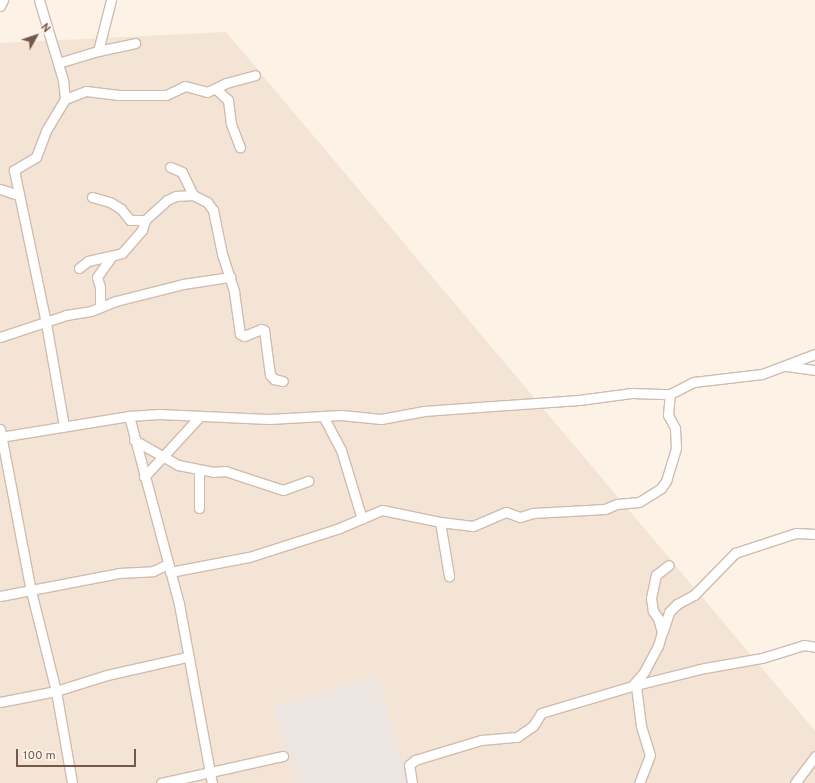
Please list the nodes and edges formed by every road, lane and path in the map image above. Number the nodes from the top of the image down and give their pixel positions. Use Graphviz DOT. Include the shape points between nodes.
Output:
graph roads {
  1 [pos="3,0"];
  2 [pos="39,0"];
  3 [pos="111,0"];
  4 [pos="0,6"];
  5 [pos="135,43"];
  6 [pos="98,51"];
  7 [pos="58,63"];
  8 [pos="255,75"];
  9 [pos="216,88"];
  10 [pos="65,99"];
  11 [pos="240,147"];
  12 [pos="170,167"];
  13 [pos="0,189"];
  14 [pos="18,195"];
  15 [pos="193,195"];
  16 [pos="92,197"];
  17 [pos="145,220"];
  18 [pos="111,257"];
  19 [pos="79,268"];
  20 [pos="230,277"];
  21 [pos="100,307"];
  22 [pos="46,323"];
  23 [pos="0,337"];
  24 [pos="815,354"];
  25 [pos="786,366"];
  26 [pos="815,370"];
  27 [pos="283,381"];
  28 [pos="670,394"];
  29 [pos="129,416"];
  30 [pos="200,416"];
  31 [pos="324,416"];
  32 [pos="64,426"];
  33 [pos="0,435"];
  34 [pos="134,440"];
  35 [pos="162,456"];
  36 [pos="199,470"];
  37 [pos="144,477"];
  38 [pos="308,481"];
  39 [pos="200,508"];
  40 [pos="362,519"];
  41 [pos="440,522"];
  42 [pos="815,534"];
  43 [pos="669,565"];
  44 [pos="169,568"];
  45 [pos="449,576"];
  46 [pos="31,591"];
  47 [pos="0,596"];
  48 [pos="662,632"];
  49 [pos="815,647"];
  50 [pos="188,657"];
  51 [pos="634,686"];
  52 [pos="56,691"];
  53 [pos="0,702"];
  54 [pos="283,756"];
  55 [pos="815,756"];
  56 [pos="210,772"];
  57 [pos="72,783"];
  58 [pos="161,783"];
  59 [pos="212,783"];
  60 [pos="412,783"];
  61 [pos="639,783"];
  62 [pos="795,783"];
  1 -- 4 [label="street"];
  2 -- 7 [label="street"];
  3 -- 6 [label="street"];
  5 -- 6 [label="street"];
  6 -- 7 [label="street"];
  7 -- 10 [label="street"];
  8 -- 9 [label="street"];
  9 -- 10 [label="street" via="202,91 185,86 166,95 119,95 86,91"];
  9 -- 11 [label="street" via="228,100 231,124"];
  10 -- 14 [label="street" via="46,131 36,157 14,168"];
  12 -- 15 [label="street" via="182,172"];
  13 -- 14 [label="street"];
  14 -- 22 [label="street"];
  15 -- 17 [label="street" via="176,196 167,200"];
  15 -- 20 [label="street" via="207,202 213,210 222,254"];
  16 -- 17 [label="street" via="110,202 133,221"];
  17 -- 18 [label="street" via="142,230 128,249"];
  18 -- 19 [label="street" via="88,261"];
  18 -- 21 [label="street" via="96,277 100,287"];
  20 -- 21 [label="street" via="157,290"];
  20 -- 27 [label="street" via="240,334 244,336 264,330 270,375 274,380"];
  21 -- 22 [label="street"];
  22 -- 23 [label="street"];
  22 -- 32 [label="street"];
  24 -- 25 [label="street"];
  25 -- 26 [label="street"];
  25 -- 28 [label="street" via="762,374 694,382"];
  28 -- 31 [label="street" via="639,393 424,412 381,419 358,415"];
  28 -- 41 [label="street" via="668,415 674,428 676,448 666,480 661,488 647,498 605,509 533,512 520,516 506,512 473,526"];
  29 -- 30 [label="street"];
  29 -- 32 [label="street"];
  29 -- 34 [label="street"];
  30 -- 31 [label="street" via="269,419"];
  30 -- 35 [label="street"];
  31 -- 40 [label="street" via="341,450"];
  32 -- 33 [label="street"];
  33 -- 46 [label="street"];
  34 -- 35 [label="street"];
  34 -- 37 [label="street"];
  35 -- 36 [label="street" via="178,465"];
  35 -- 37 [label="street"];
  36 -- 38 [label="street" via="225,471 283,490"];
  36 -- 39 [label="street"];
  37 -- 44 [label="street"];
  40 -- 41 [label="street" via="384,509"];
  40 -- 44 [label="street" via="249,557"];
  41 -- 45 [label="street"];
  42 -- 48 [label="street" via="796,533 735,553 694,595 677,604 669,612"];
  43 -- 48 [label="street" via="656,575 651,598 653,611 661,624"];
  44 -- 46 [label="street" via="119,573"];
  44 -- 50 [label="street"];
  46 -- 47 [label="street"];
  46 -- 52 [label="street"];
  48 -- 51 [label="street" via="648,665"];
  49 -- 51 [label="street" via="804,645 762,658 705,668"];
  50 -- 52 [label="street" via="107,675"];
  50 -- 56 [label="street"];
  51 -- 60 [label="street" via="540,713 533,726 517,737 481,740 415,760 409,765"];
  51 -- 61 [label="street" via="641,726 650,756"];
  52 -- 53 [label="street"];
  52 -- 57 [label="street"];
  54 -- 56 [label="street"];
  55 -- 62 [label="street"];
  56 -- 58 [label="street"];
  56 -- 59 [label="street"];
}
